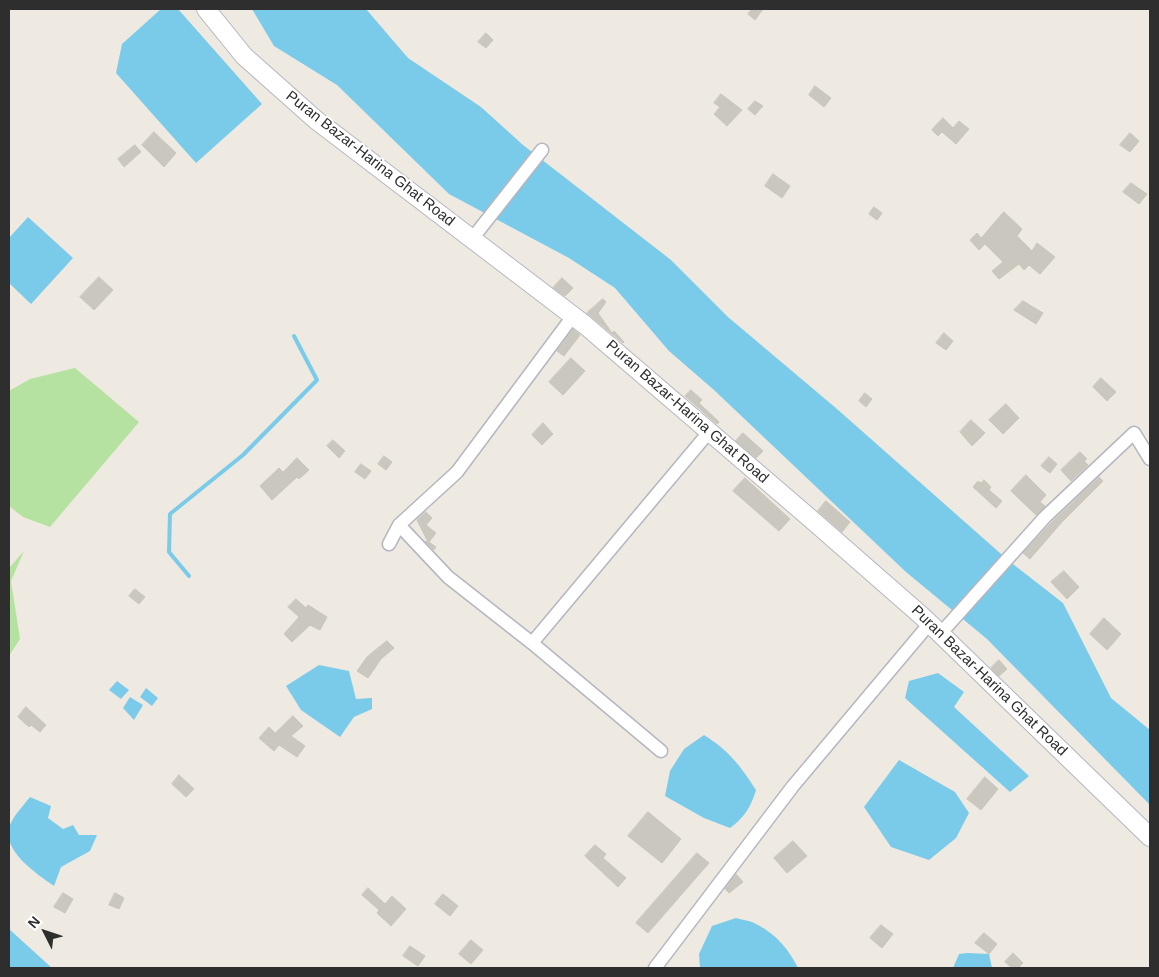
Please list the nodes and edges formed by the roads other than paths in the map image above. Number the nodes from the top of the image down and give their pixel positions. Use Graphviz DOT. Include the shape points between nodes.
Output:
graph roads {
  1 [pos="206,9"];
  2 [pos="542,150"];
  3 [pos="472,239"];
  4 [pos="572,316"];
  5 [pos="709,432"];
  6 [pos="1150,458"];
  7 [pos="399,525"];
  8 [pos="389,544"];
  9 [pos="935,628"];
  10 [pos="532,643"];
  11 [pos="661,751"];
  12 [pos="1150,837"];
  13 [pos="654,968"];
  1 -- 3 [label="main road, Puran Bazar-Harina Ghat Road" via="244,56 316,120"];
  2 -- 3 [label="street"];
  3 -- 4 [label="main road, Puran Bazar-Harina Ghat Road"];
  4 -- 5 [label="main road, Puran Bazar-Harina Ghat Road"];
  4 -- 7 [label="street" via="457,472"];
  5 -- 9 [label="main road, Puran Bazar-Harina Ghat Road"];
  5 -- 10 [label="street"];
  6 -- 9 [label="street" via="1134,433"];
  7 -- 8 [label="street"];
  7 -- 10 [label="street" via="448,577"];
  9 -- 12 [label="main road, Puran Bazar-Harina Ghat Road"];
  9 -- 13 [label="street" via="794,786"];
  10 -- 11 [label="street"];
}
